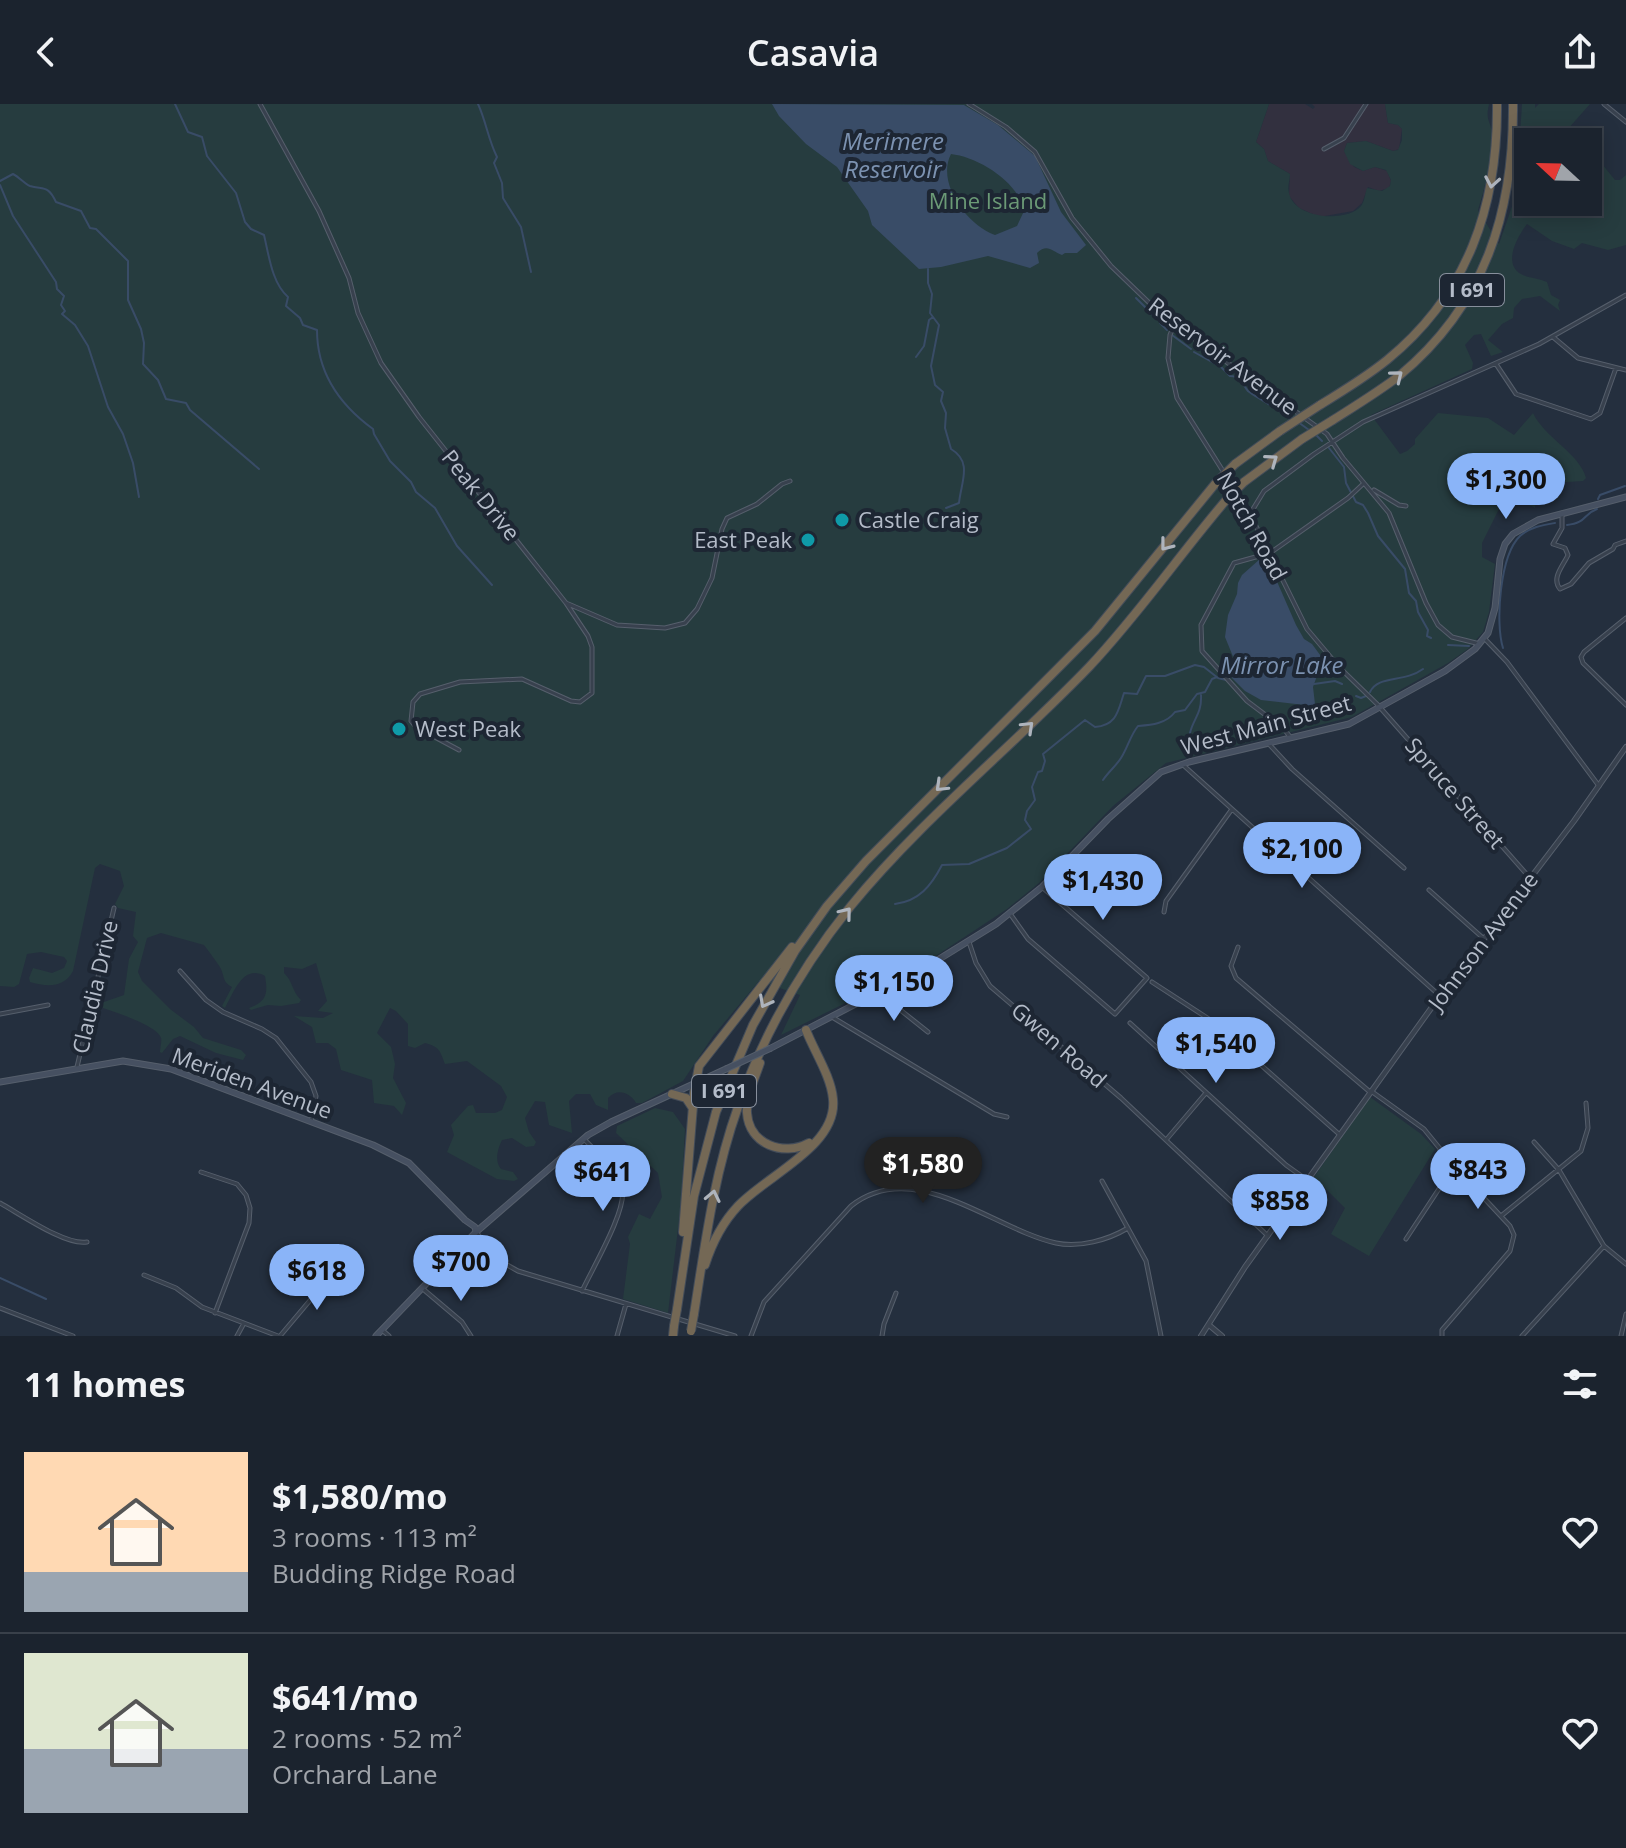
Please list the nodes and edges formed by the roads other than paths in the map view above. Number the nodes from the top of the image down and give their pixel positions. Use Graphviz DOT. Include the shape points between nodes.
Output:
graph roads {
  1 [pos="260,104"];
  2 [pos="969,104"];
  3 [pos="1366,104"];
  4 [pos="1497,104"];
  5 [pos="1513,104"];
  6 [pos="1604,104"];
  7 [pos="1626,122"];
  8 [pos="1324,149"];
  9 [pos="1626,295"];
  10 [pos="1174,325"];
  11 [pos="1553,337"];
  12 [pos="1495,362"];
  13 [pos="1616,368"];
  14 [pos="1626,370"];
  15 [pos="1332,441"];
  16 [pos="790,481"];
  17 [pos="1364,482"];
  18 [pos="1371,489"];
  19 [pos="1626,497"];
  20 [pos="1406,506"];
  21 [pos="1562,513"];
  22 [pos="1250,514"];
  23 [pos="1626,541"];
  24 [pos="1270,553"];
  25 [pos="566,603"];
  26 [pos="1626,618"];
  27 [pos="1482,642"];
  28 [pos="1626,705"];
  29 [pos="1379,708"];
  30 [pos="1291,738"];
  31 [pos="1268,743"];
  32 [pos="1626,747"];
  33 [pos="459,750"];
  34 [pos="1182,764"];
  35 [pos="1599,786"];
  36 [pos="1232,809"];
  37 [pos="1404,868"];
  38 [pos="1530,878"];
  39 [pos="1042,887"];
  40 [pos="1429,890"];
  41 [pos="114,908"];
  42 [pos="1164,912"];
  43 [pos="822,913"];
  44 [pos="1010,914"];
  45 [pos="1484,939"];
  46 [pos="969,942"];
  47 [pos="1238,947"];
  48 [pos="180,971"];
  49 [pos="1152,982"];
  50 [pos="879,993"];
  51 [pos="1440,996"];
  52 [pos="48,1005"];
  53 [pos="0,1014"];
  54 [pos="832,1017"];
  55 [pos="775,1022"];
  56 [pos="1130,1023"];
  57 [pos="806,1030"];
  58 [pos="928,1032"];
  59 [pos="819,1063"];
  60 [pos="77,1067"];
  61 [pos="0,1082"];
  62 [pos="695,1084"];
  63 [pos="1371,1092"];
  64 [pos="1205,1093"];
  65 [pos="672,1094"];
  66 [pos="1586,1103"];
  67 [pos="692,1107"];
  68 [pos="1007,1117"];
  69 [pos="311,1122"];
  70 [pos="1340,1135"];
  71 [pos="584,1139"];
  72 [pos="1166,1140"];
  73 [pos="1534,1142"];
  74 [pos="1454,1166"];
  75 [pos="1559,1170"];
  76 [pos="201,1172"];
  77 [pos="1307,1180"];
  78 [pos="1102,1181"];
  79 [pos="0,1203"];
  80 [pos="1501,1216"];
  81 [pos="1128,1228"];
  82 [pos="476,1232"];
  83 [pos="1268,1236"];
  84 [pos="1406,1239"];
  85 [pos="87,1242"];
  86 [pos="1604,1246"];
  87 [pos="1626,1264"];
  88 [pos="333,1273"];
  89 [pos="144,1275"];
  90 [pos="421,1287"];
  91 [pos="679,1289"];
  92 [pos="582,1291"];
  93 [pos="896,1293"];
  94 [pos="696,1301"];
  95 [pos="626,1304"];
  96 [pos="0,1308"];
  97 [pos="215,1313"];
  98 [pos="1626,1314"];
  99 [pos="244,1324"];
  100 [pos="1209,1325"];
  101 [pos="382,1330"];
  102 [pos="674,1331"];
  103 [pos="690,1334"];
  104 [pos="73,1336"];
  105 [pos="237,1336"];
  106 [pos="279,1336"];
  107 [pos="376,1336"];
  108 [pos="389,1336"];
  109 [pos="471,1336"];
  110 [pos="617,1336"];
  111 [pos="735,1336"];
  112 [pos="751,1336"];
  113 [pos="882,1336"];
  114 [pos="1161,1336"];
  115 [pos="1201,1336"];
  116 [pos="1222,1336"];
  117 [pos="1442,1336"];
  118 [pos="1522,1336"];
  119 [pos="1621,1336"];
  1 -- 25 [label="street, Peak Drive" via="319,211 381,363"];
  2 -- 10 [label="street, Reservoir Avenue" via="1035,152 1067,211 1104,259"];
  3 -- 8 [label="street" via="1344,138"];
  4 -- 43 [label="highway, I 691, one-way, bridge" via="1490,193 1476,239 1434,312 1371,372 1235,464 1086,641 874,852"];
  55 -- 5 [label="highway, I 691, one-way, bridge" via="811,961 864,891 1097,658 1227,499 1302,439 1377,392 1444,330 1490,252 1506,203"];
  6 -- 7 [label="street"];
  9 -- 11 [label="street"];
  10 -- 15 [label="street, Reservoir Avenue"];
  10 -- 22 [label="street, Notch Road" via="1168,358 1177,398"];
  11 -- 12 [label="street"];
  11 -- 13 [label="street" via="1578,358"];
  12 -- 13 [label="street" via="1516,394 1587,419 1600,413"];
  12 -- 15 [label="street" via="1371,417"];
  13 -- 14 [label="street"];
  15 -- 17 [label="street, Reservoir Avenue"];
  15 -- 22 [label="street" via="1264,491"];
  16 -- 25 [label="street, Peak Drive" via="725,520 712,578 685,623 665,628 617,625"];
  17 -- 18 [label="street, Reservoir Avenue"];
  17 -- 24 [label="street"];
  18 -- 20 [label="street"];
  18 -- 27 [label="street" via="1399,530 1438,625 1452,637"];
  19 -- 21 [label="main road"];
  21 -- 23 [label="street" via="1562,528 1553,544 1568,555 1557,577 1560,589"];
  21 -- 27 [label="main road" via="1525,525 1505,544 1493,617"];
  22 -- 24 [label="street, Notch Road"];
  24 -- 29 [label="street, Notch Road" via="1313,638"];
  24 -- 30 [label="street" via="1232,567 1204,619 1201,644 1204,655 1242,696"];
  25 -- 33 [label="street" via="592,647 592,693 580,702 571,701 522,679 460,682 420,694 413,702 411,721"];
  26 -- 28 [label="street" via="1581,657"];
  27 -- 29 [label="main road, West Main Street" via="1445,671"];
  27 -- 35 [label="street" via="1507,662"];
  29 -- 30 [label="main road, West Main Street" via="1349,724"];
  29 -- 38 [label="street, Spruce Street"];
  30 -- 31 [label="main road, West Main Street"];
  31 -- 34 [label="main road, West Main Street"];
  31 -- 37 [label="street"];
  32 -- 35 [label="street, Johnson Avenue"];
  34 -- 36 [label="street"];
  34 -- 39 [label="main road, West Main Street" via="1161,772 1138,791"];
  35 -- 38 [label="street, Johnson Avenue"];
  36 -- 42 [label="street" via="1166,901"];
  36 -- 51 [label="street"];
  38 -- 45 [label="street, Johnson Avenue"];
  39 -- 44 [label="main road, West Main Street"];
  39 -- 44 [label="street" via="1147,978 1115,1014 1028,939"];
  40 -- 45 [label="street"];
  41 -- 60 [label="street, Claudia Drive"];
  43 -- 62 [label="highway" via="704,1058"];
  43 -- 91 [label="highway, I 691, one-way" via="766,999 724,1090 697,1179"];
  44 -- 46 [label="main road, West Main Street"];
  45 -- 51 [label="street, Johnson Avenue"];
  46 -- 50 [label="main road, West Main Street"];
  46 -- 72 [label="street, Gwen Road" via="990,986"];
  47 -- 63 [label="street" via="1231,966 1236,978"];
  48 -- 69 [label="street" via="206,1000 276,1038 311,1082 316,1096"];
  49 -- 70 [label="street" via="1209,1019"];
  50 -- 54 [label="main road, West Main Street"];
  50 -- 58 [label="street"];
  51 -- 63 [label="street, Johnson Avenue"];
  52 -- 53 [label="street"];
  54 -- 57 [label="main road, West Main Street"];
  54 -- 68 [label="street"];
  55 -- 59 [label="highway" via="747,1110 750,1127 764,1143 797,1148 822,1128 829,1101"];
  94 -- 55 [label="highway, I 691, one-way" via="723,1154"];
  56 -- 64 [label="street"];
  57 -- 59 [label="highway"];
  57 -- 62 [label="main road, West Main Street, bridge"];
  59 -- 94 [label="highway" via="833,1095 828,1126 729,1218 710,1250"];
  60 -- 61 [label="main road, Meriden Avenue"];
  60 -- 69 [label="main road, Meriden Avenue" via="146,1063"];
  62 -- 65 [label="main road, West Main Street"];
  62 -- 67 [label="highway"];
  63 -- 70 [label="street, Johnson Avenue"];
  63 -- 74 [label="street" via="1424,1129"];
  64 -- 72 [label="street"];
  64 -- 77 [label="street"];
  65 -- 67 [label="highway" via="685,1097"];
  65 -- 71 [label="main road, West Main Street"];
  66 -- 75 [label="street" via="1586,1140"];
  67 -- 91 [label="highway"];
  69 -- 82 [label="main road, Meriden Avenue" via="409,1163"];
  70 -- 77 [label="street, Johnson Avenue"];
  71 -- 82 [label="main road, West Main Street"];
  71 -- 92 [label="street" via="616,1176 623,1195"];
  72 -- 83 [label="street, Gwen Road"];
  73 -- 75 [label="street"];
  74 -- 80 [label="street"];
  74 -- 84 [label="street"];
  75 -- 80 [label="street"];
  75 -- 86 [label="street"];
  76 -- 97 [label="street" via="237,1184 250,1211"];
  77 -- 83 [label="street, Johnson Avenue"];
  78 -- 81 [label="street"];
  79 -- 85 [label="street" via="78,1244"];
  80 -- 117 [label="street" via="1514,1235 1510,1251"];
  81 -- 112 [label="street" via="1104,1240 1058,1243 939,1195 879,1192 851,1206 764,1302"];
  81 -- 114 [label="street" via="1146,1261"];
  82 -- 90 [label="main road, West Main Street"];
  82 -- 92 [label="street" via="509,1267"];
  83 -- 100 [label="street, Johnson Avenue"];
  86 -- 87 [label="street"];
  86 -- 118 [label="street"];
  88 -- 106 [label="street"];
  89 -- 97 [label="street"];
  90 -- 101 [label="main road, West Main Street"];
  90 -- 109 [label="street"];
  91 -- 102 [label="highway, I 691, bridge"];
  92 -- 95 [label="street"];
  93 -- 113 [label="street"];
  94 -- 103 [label="highway, I 691, bridge"];
  95 -- 110 [label="street"];
  95 -- 111 [label="street"];
  96 -- 104 [label="street"];
  97 -- 99 [label="street"];
  98 -- 119 [label="street"];
  99 -- 105 [label="street"];
  99 -- 106 [label="street"];
  100 -- 115 [label="street, Johnson Avenue"];
  100 -- 116 [label="street"];
  101 -- 107 [label="main road, West Main Street"];
  101 -- 108 [label="street"];
}
